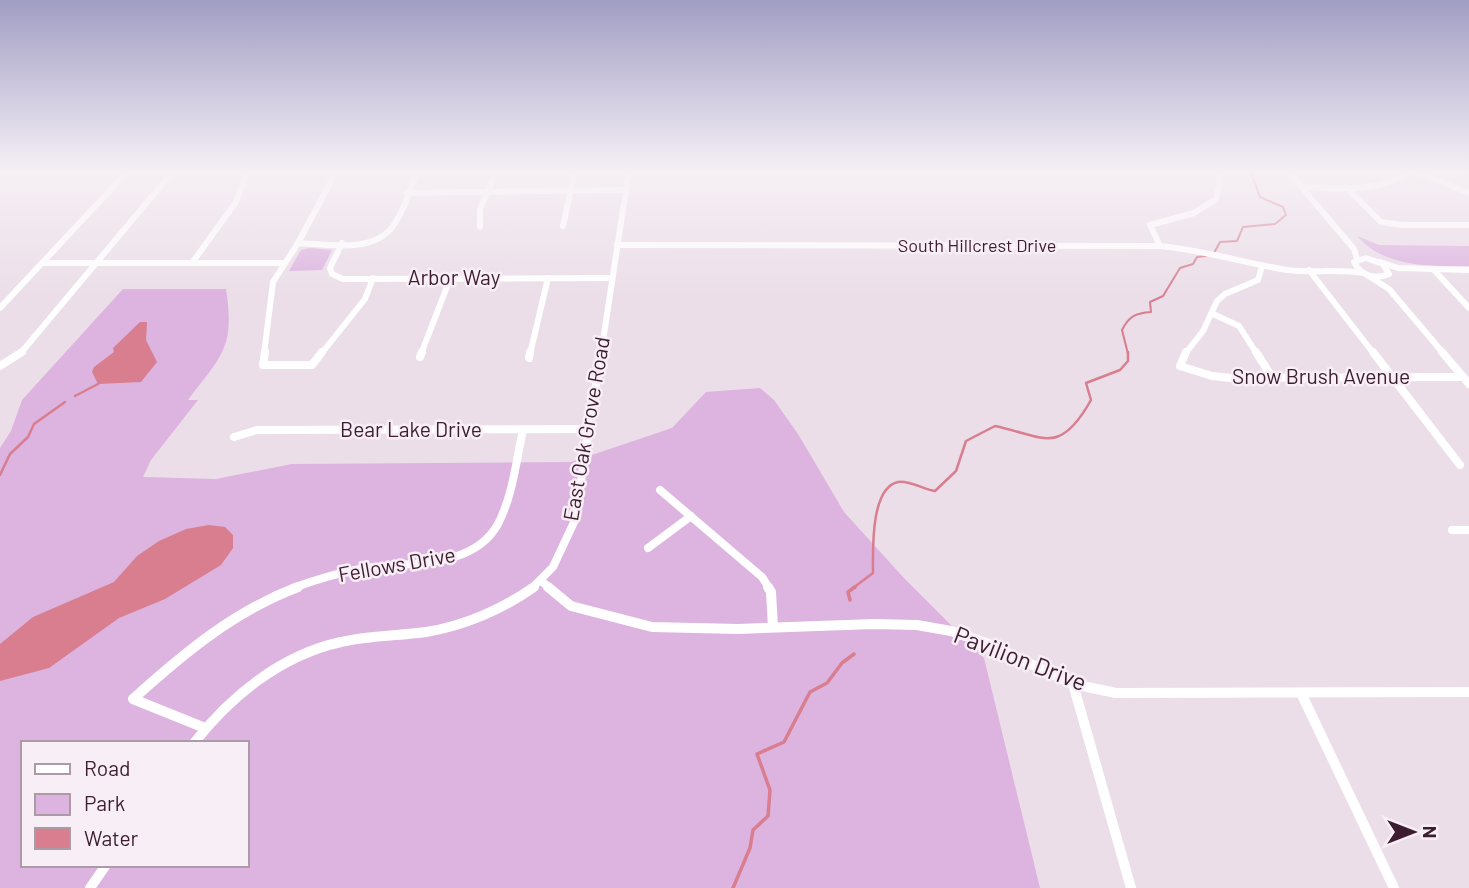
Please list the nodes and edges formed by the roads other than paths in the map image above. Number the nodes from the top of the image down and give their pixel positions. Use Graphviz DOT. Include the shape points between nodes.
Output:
graph roads {
  1 [pos="90,211"];
  2 [pos="141,211"];
  3 [pos="229,211"];
  4 [pos="315,211"];
  5 [pos="399,211"];
  6 [pos="480,211"];
  7 [pos="565,211"];
  8 [pos="622,211"];
  9 [pos="1196,211"];
  10 [pos="1323,211"];
  11 [pos="1370,211"];
  12 [pos="1469,225"];
  13 [pos="563,226"];
  14 [pos="480,227"];
  15 [pos="1347,240"];
  16 [pos="298,243"];
  17 [pos="342,243"];
  18 [pos="617,245"];
  19 [pos="1160,246"];
  20 [pos="1355,261"];
  21 [pos="1378,262"];
  22 [pos="42,263"];
  23 [pos="99,263"];
  24 [pos="192,263"];
  25 [pos="285,263"];
  26 [pos="1262,266"];
  27 [pos="1424,269"];
  28 [pos="1433,269"];
  29 [pos="1335,270"];
  30 [pos="1469,270"];
  31 [pos="1309,271"];
  32 [pos="1365,274"];
  33 [pos="1386,276"];
  34 [pos="373,278"];
  35 [pos="548,278"];
  36 [pos="612,278"];
  37 [pos="450,279"];
  38 [pos="1389,289"];
  39 [pos="0,308"];
  40 [pos="1469,308"];
  41 [pos="1213,314"];
  42 [pos="420,357"];
  43 [pos="528,358"];
  44 [pos="0,366"];
  45 [pos="1272,377"];
  46 [pos="1393,377"];
  47 [pos="1466,381"];
  48 [pos="590,429"];
  49 [pos="523,430"];
  50 [pos="234,437"];
  51 [pos="1460,465"];
  52 [pos="660,490"];
  53 [pos="691,516"];
  54 [pos="1452,530"];
  55 [pos="1469,530"];
  56 [pos="648,548"];
  57 [pos="541,581"];
  58 [pos="773,627"];
  59 [pos="1073,684"];
  60 [pos="1301,692"];
  61 [pos="1469,692"];
  62 [pos="205,728"];
  63 [pos="195,741"];
  64 [pos="105,867"];
  65 [pos="90,888"];
  66 [pos="1131,888"];
  67 [pos="1394,888"];
  1 -- 22 [label="street"];
  2 -- 23 [label="street"];
  3 -- 24 [label="street"];
  4 -- 16 [label="street"];
  5 -- 17 [label="street" via="383,237"];
  6 -- 14 [label="street"];
  7 -- 13 [label="street"];
  8 -- 18 [label="street, East Oak Grove Road"];
  9 -- 19 [label="street" via="1150,225"];
  10 -- 15 [label="street"];
  11 -- 12 [label="street" via="1381,222"];
  15 -- 20 [label="street" via="1355,251"];
  15 -- 21 [label="street"];
  16 -- 17 [label="street"];
  16 -- 25 [label="street"];
  17 -- 34 [label="street, Arbor Way" via="330,268 332,274 344,279"];
  18 -- 19 [label="street, South Hillcrest Drive"];
  18 -- 36 [label="street, East Oak Grove Road"];
  19 -- 26 [label="street, South Hillcrest Drive" via="1209,252"];
  20 -- 21 [label="street"];
  20 -- 29 [label="street, South Hillcrest Drive"];
  20 -- 32 [label="street"];
  21 -- 27 [label="street"];
  21 -- 33 [label="street" via="1388,269"];
  22 -- 23 [label="street"];
  22 -- 39 [label="street"];
  23 -- 24 [label="street"];
  23 -- 44 [label="street" via="24,350"];
  24 -- 25 [label="street"];
  25 -- 34 [label="street" via="273,282 263,365 312,365 365,299"];
  26 -- 31 [label="street, South Hillcrest Drive"];
  26 -- 41 [label="street" via="1258,280 1225,294"];
  27 -- 28 [label="street"];
  27 -- 33 [label="street"];
  28 -- 30 [label="street"];
  28 -- 40 [label="street"];
  29 -- 31 [label="street, South Hillcrest Drive"];
  29 -- 32 [label="street, South Hillcrest Drive"];
  31 -- 46 [label="street"];
  32 -- 33 [label="street, South Hillcrest Drive"];
  32 -- 38 [label="street"];
  33 -- 38 [label="street"];
  34 -- 37 [label="street, Arbor Way"];
  35 -- 36 [label="street, Arbor Way"];
  35 -- 37 [label="street, Arbor Way"];
  35 -- 43 [label="street"];
  36 -- 48 [label="street, East Oak Grove Road"];
  37 -- 42 [label="street"];
  38 -- 47 [label="street"];
  41 -- 45 [label="street" via="1239,326"];
  41 -- 45 [label="street, Snow Brush Avenue" via="1180,366 1212,376"];
  45 -- 46 [label="street, Snow Brush Avenue"];
  46 -- 47 [label="street, Snow Brush Avenue"];
  46 -- 51 [label="street"];
  48 -- 49 [label="street, Bear Lake Drive"];
  48 -- 57 [label="street, East Oak Grove Road" via="575,520"];
  49 -- 50 [label="street, Bear Lake Drive" via="257,430"];
  49 -- 62 [label="street, Fellows Drive" via="503,514 491,534 472,551 445,560 361,569 284,593 238,614 203,637 133,699"];
  52 -- 53 [label="street"];
  53 -- 56 [label="street"];
  53 -- 58 [label="street" via="762,577 771,592"];
  54 -- 55 [label="street"];
  57 -- 58 [label="street, Pavilion Drive" via="571,606 652,627"];
  57 -- 62 [label="street, East Oak Grove Road" via="490,613 440,629 371,635 325,646 280,666"];
  58 -- 59 [label="street, Pavilion Drive" via="874,624 951,631"];
  59 -- 60 [label="street, Pavilion Drive" via="1155,695"];
  59 -- 66 [label="street"];
  60 -- 61 [label="street, Pavilion Drive"];
  60 -- 67 [label="street"];
  62 -- 63 [label="street, East Oak Grove Road"];
  64 -- 65 [label="street"];
}
